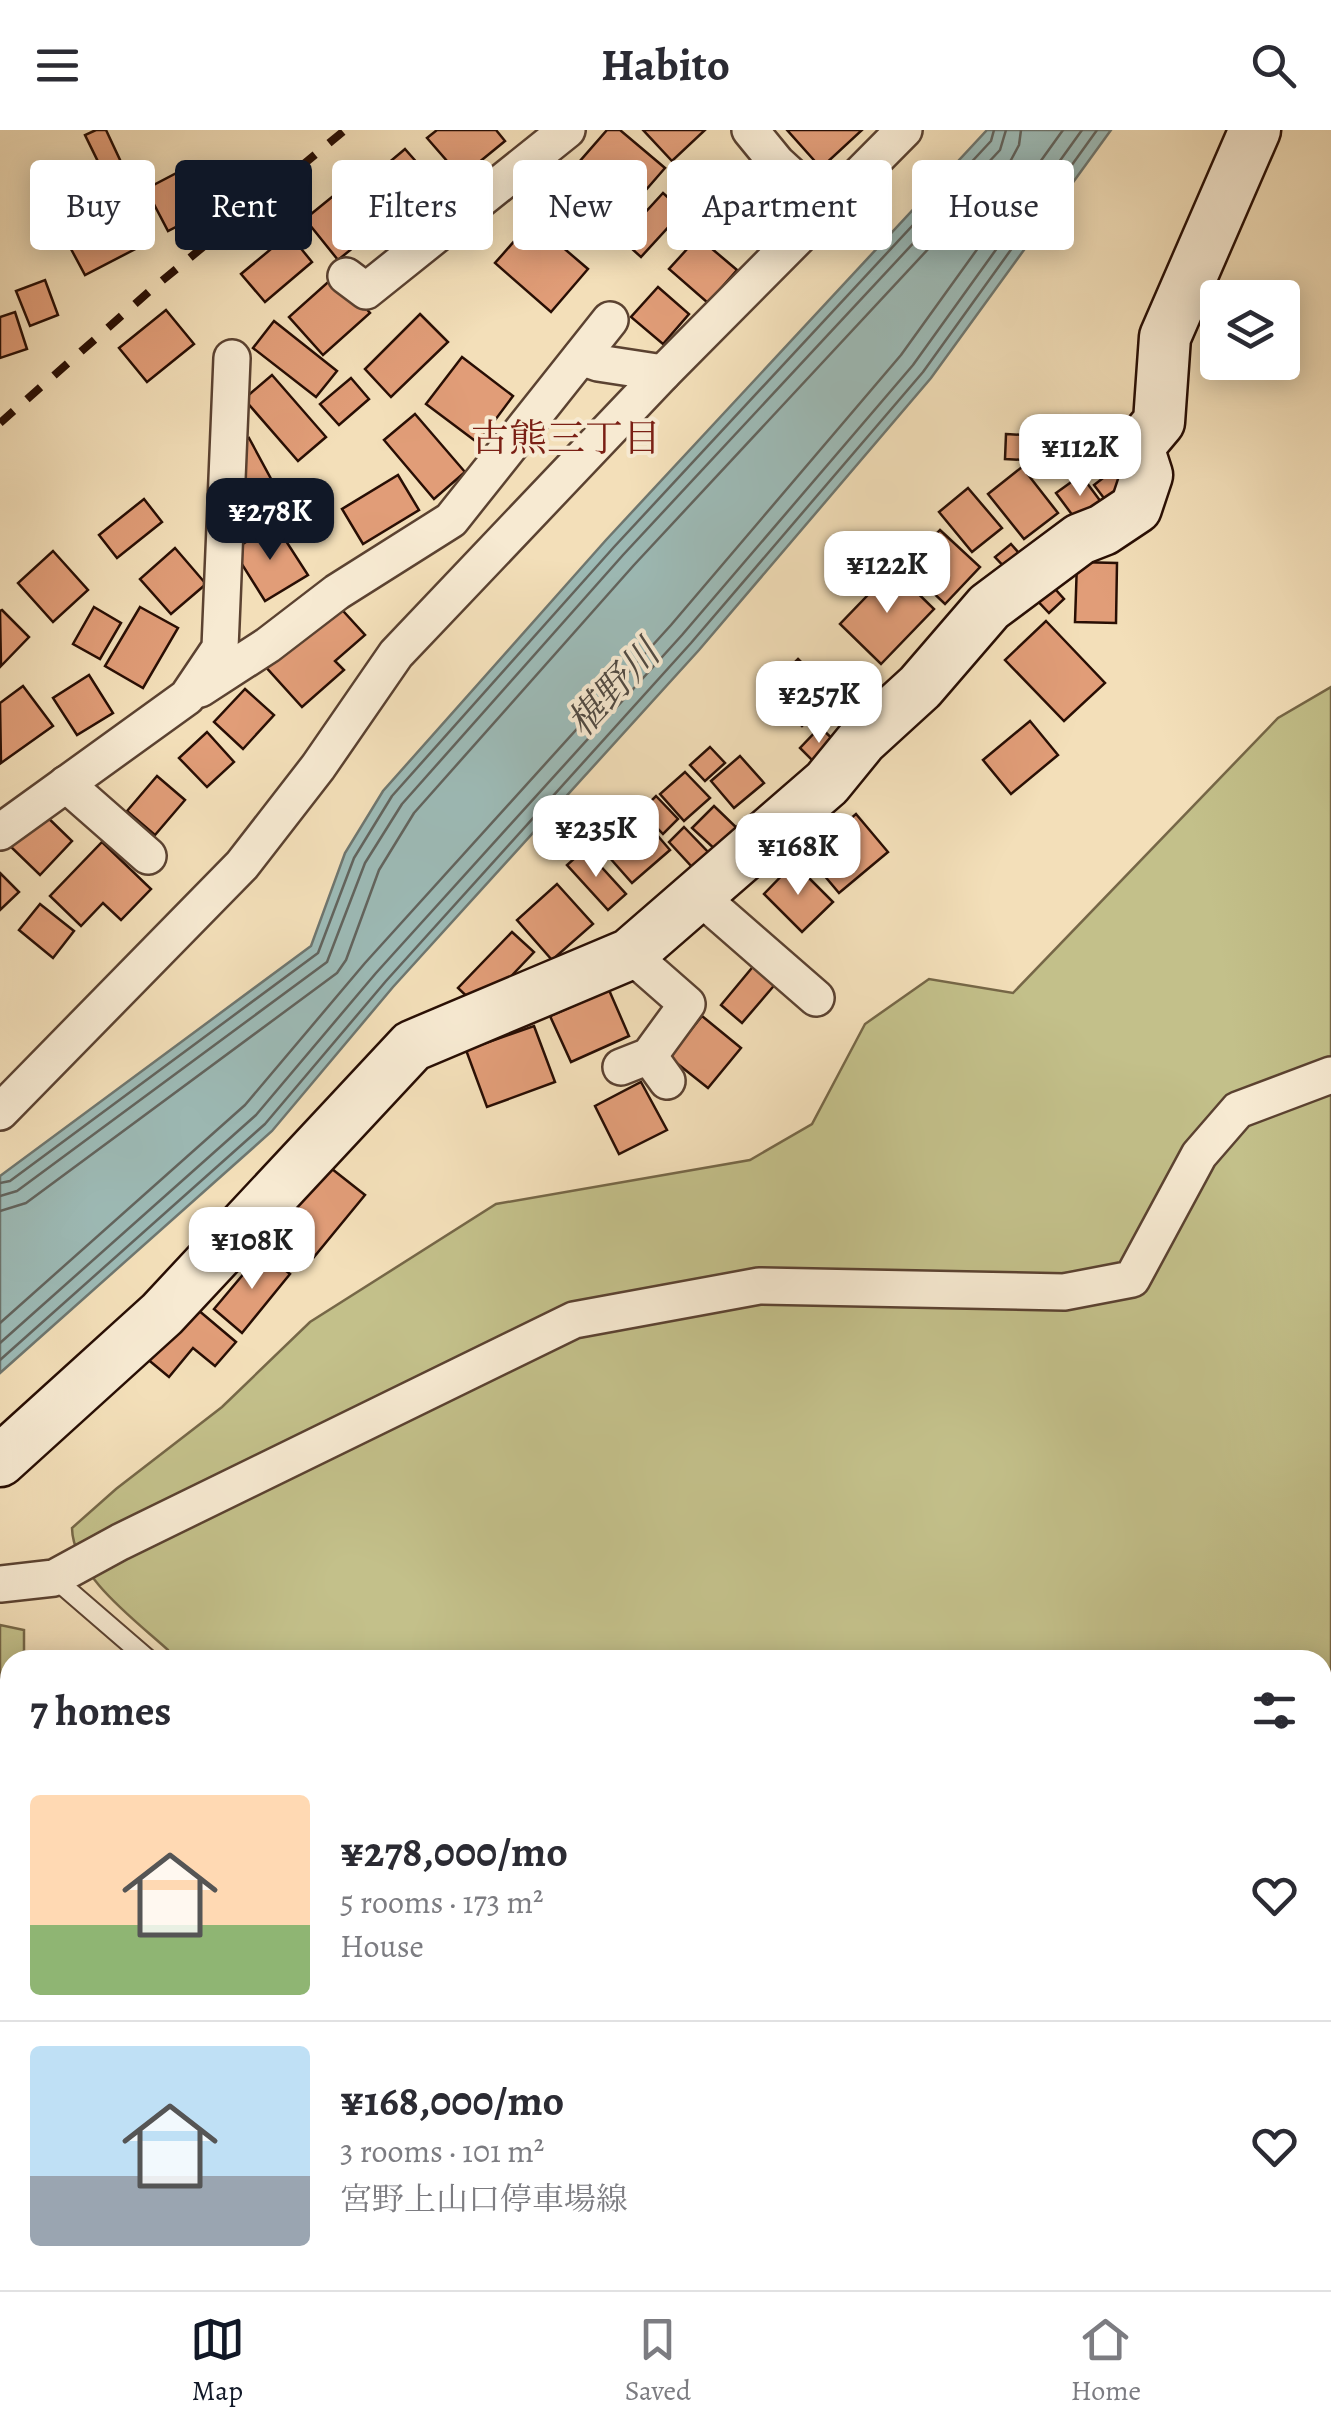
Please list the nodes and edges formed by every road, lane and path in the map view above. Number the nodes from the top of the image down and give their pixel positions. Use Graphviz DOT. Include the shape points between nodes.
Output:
graph roads {
  1 [pos="567,130"];
  2 [pos="750,130"];
  3 [pos="904,130"];
  4 [pos="1255,130"];
  5 [pos="775,160"];
  6 [pos="874,160"];
  7 [pos="784,250"];
  8 [pos="366,293"];
  9 [pos="610,320"];
  10 [pos="581,357"];
  11 [pos="232,358"];
  12 [pos="662,373"];
  13 [pos="187,698"];
  14 [pos="66,784"];
  15 [pos="0,832"];
  16 [pos="148,856"];
  17 [pos="699,896"];
  18 [pos="630,954"];
  19 [pos="816,998"];
  20 [pos="646,1068"];
  21 [pos="1331,1075"];
  22 [pos="0,1112"];
  23 [pos="0,1461"];
  24 [pos="54,1578"];
  25 [pos="0,1584"];
  26 [pos="137,1650"];
  1 -- 8 [label="street" via="522,144"];
  2 -- 5 [label="street"];
  3 -- 6 [label="street"];
  4 -- 17 [label="main road" via="1165,337 1159,422 1138,447 1147,475 1136,508 1080,539 989,608 828,783"];
  7 -- 12 [label="street"];
  9 -- 10 [label="street"];
  10 -- 12 [label="street"];
  10 -- 13 [label="street" via="451,520"];
  11 -- 13 [label="street" via="220,648"];
  12 -- 22 [label="street" via="396,654 242,865"];
  13 -- 14 [label="street"];
  14 -- 15 [label="street"];
  14 -- 16 [label="street"];
  17 -- 18 [label="main road"];
  17 -- 19 [label="street"];
  18 -- 20 [label="street" via="687,1004"];
  18 -- 23 [label="main road" via="412,1046 162,1314"];
  21 -- 24 [label="street" via="1238,1110 1199,1155 1132,1279 1064,1292 759,1286 574,1320"];
  24 -- 25 [label="street"];
  24 -- 26 [label="lane"];
}
